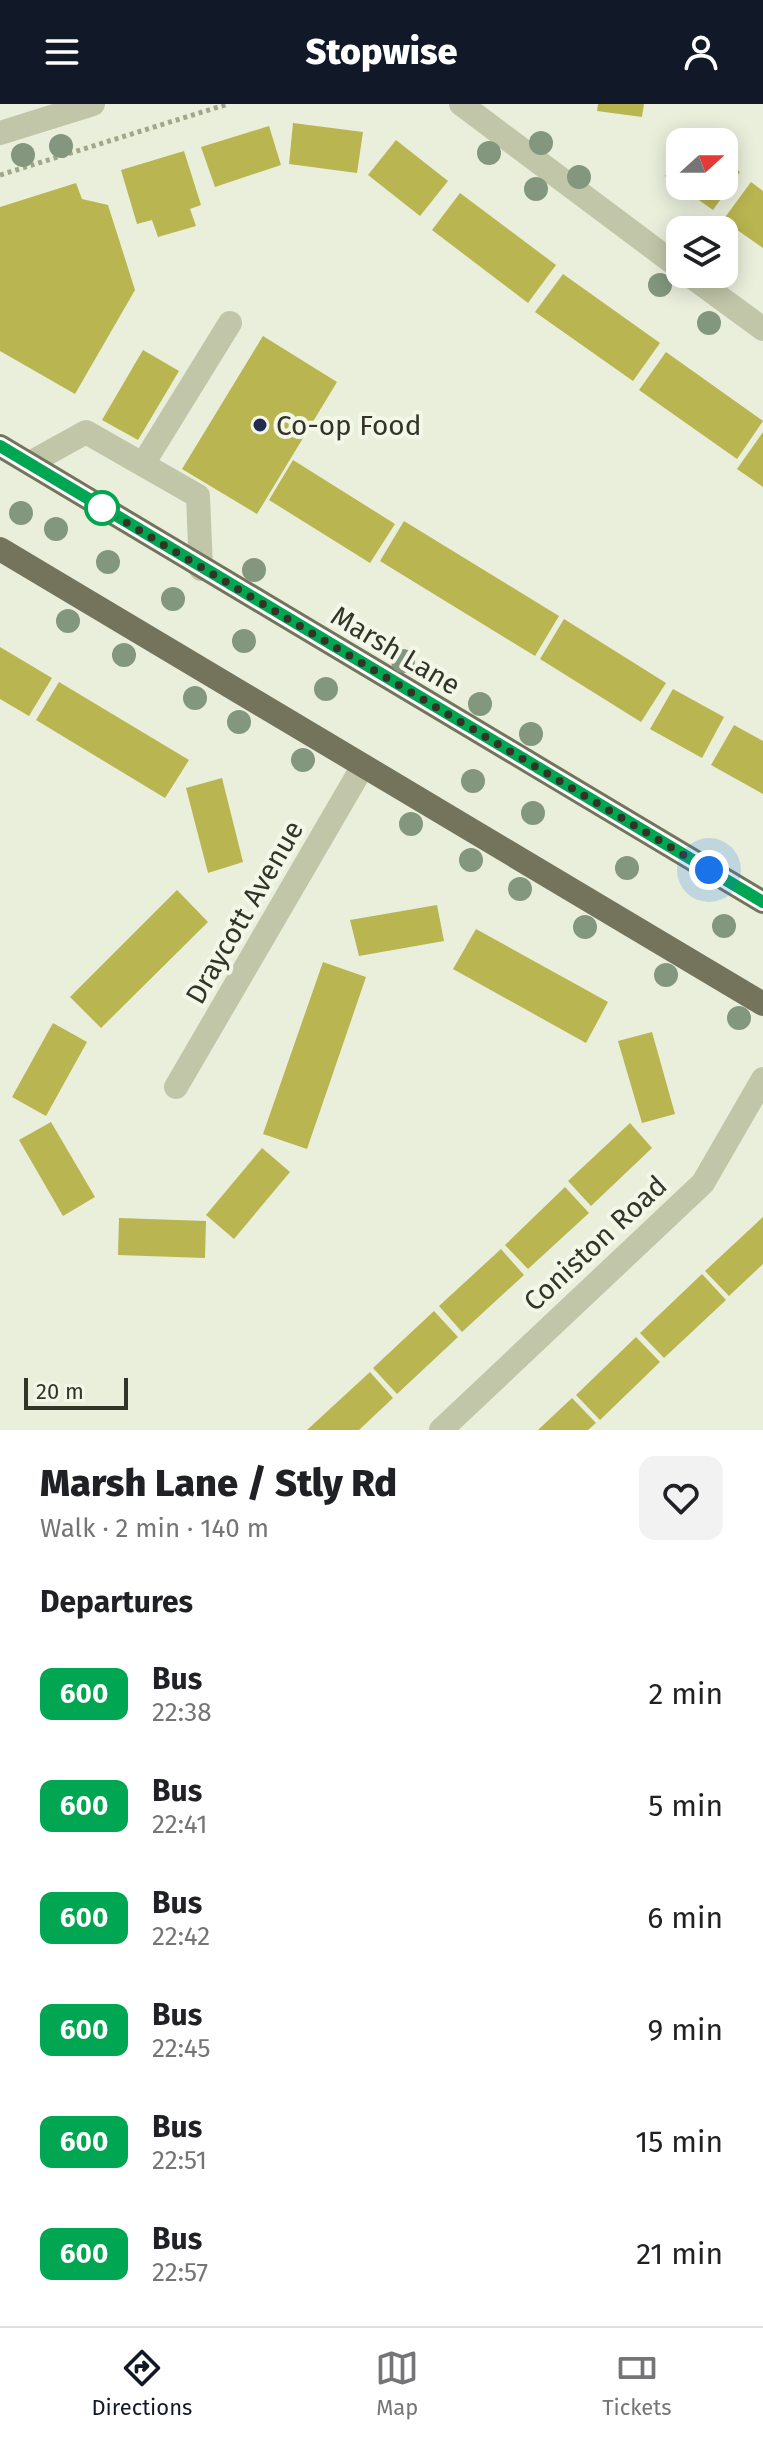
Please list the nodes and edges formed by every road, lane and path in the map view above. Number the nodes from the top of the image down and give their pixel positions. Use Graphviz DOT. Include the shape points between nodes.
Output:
graph roads {
  1 [pos="93,104"];
  2 [pos="228,104"];
  3 [pos="461,104"];
  4 [pos="0,133"];
  5 [pos="0,175"];
  6 [pos="666,258"];
  7 [pos="707,288"];
  8 [pos="230,323"];
  9 [pos="763,329"];
  10 [pos="0,446"];
  11 [pos="30,463"];
  12 [pos="143,464"];
  13 [pos="0,549"];
  14 [pos="201,569"];
  15 [pos="363,766"];
  16 [pos="763,902"];
  17 [pos="763,1004"];
  18 [pos="763,1079"];
  19 [pos="176,1087"];
  20 [pos="441,1430"];
  1 -- 4 [label="street"];
  2 -- 5 [label="path"];
  3 -- 6 [label="street"];
  7 -- 9 [label="street"];
  8 -- 12 [label="street"];
  10 -- 11 [label="main road, Marsh Lane"];
  11 -- 12 [label="street" via="86,432"];
  11 -- 14 [label="main road, Marsh Lane"];
  12 -- 14 [label="street" via="198,496"];
  13 -- 15 [label="main road"];
  14 -- 16 [label="main road, Marsh Lane"];
  15 -- 17 [label="main road"];
  15 -- 19 [label="street, Draycott Avenue"];
  18 -- 20 [label="street, Coniston Road" via="703,1183"];
}
